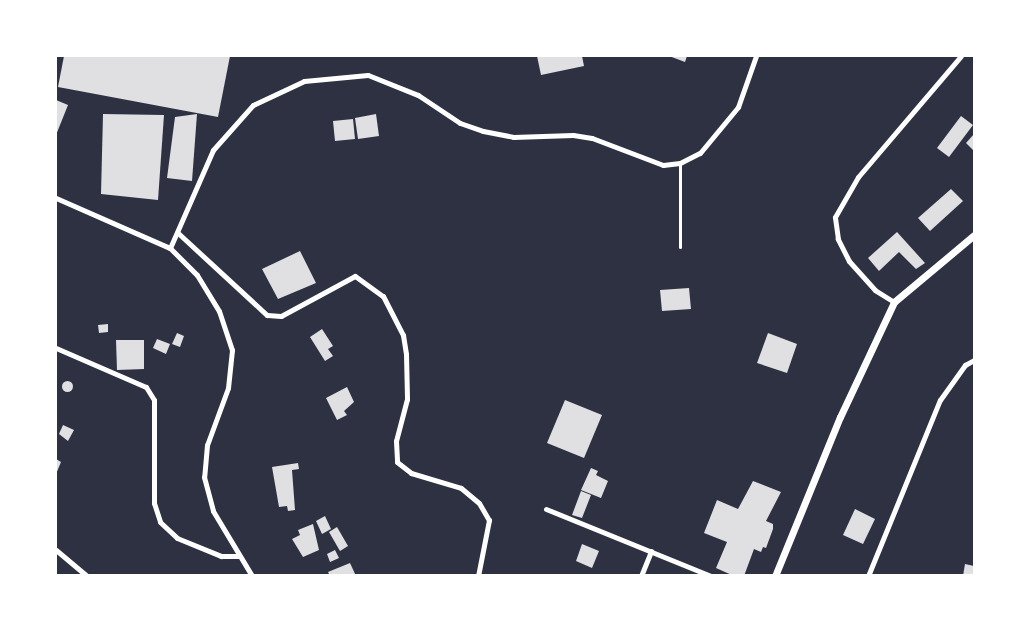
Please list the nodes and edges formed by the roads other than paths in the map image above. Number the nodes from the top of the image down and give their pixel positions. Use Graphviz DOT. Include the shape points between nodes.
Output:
graph roads {
  1 [pos="756,56"];
  2 [pos="961,56"];
  3 [pos="680,163"];
  4 [pos="56,198"];
  5 [pos="178,233"];
  6 [pos="975,235"];
  7 [pos="170,248"];
  8 [pos="680,248"];
  9 [pos="894,302"];
  10 [pos="56,348"];
  11 [pos="975,360"];
  12 [pos="546,509"];
  13 [pos="56,550"];
  14 [pos="651,552"];
  15 [pos="239,556"];
  16 [pos="87,576"];
  17 [pos="252,576"];
  18 [pos="478,576"];
  19 [pos="640,576"];
  20 [pos="711,576"];
  21 [pos="775,576"];
  22 [pos="867,576"];
  1 -- 3 [label="street" via="738,107 700,153"];
  2 -- 9 [label="street" via="858,177 835,217 838,239 849,261 875,290"];
  3 -- 5 [label="street" via="663,165 610,143 573,135 513,137 483,131 460,123 418,95 368,75 304,81 253,105 213,150"];
  3 -- 8 [label="lane"];
  4 -- 7 [label="street"];
  5 -- 7 [label="street"];
  5 -- 18 [label="street" via="267,315 281,316 355,276 383,296 403,335 406,354 407,399 396,441 397,462 411,473 462,488 479,502 489,520"];
  6 -- 9 [label="street"];
  7 -- 15 [label="street" via="197,275 219,311 232,350 228,388 207,445 204,477 213,511"];
  9 -- 21 [label="street" via="840,417"];
  10 -- 15 [label="street" via="146,387 154,399 154,503 160,522 185,541 221,556"];
  11 -- 22 [label="street" via="965,365 940,400"];
  12 -- 14 [label="street"];
  13 -- 16 [label="street"];
  14 -- 19 [label="street"];
  14 -- 20 [label="street"];
  15 -- 17 [label="street"];
}
